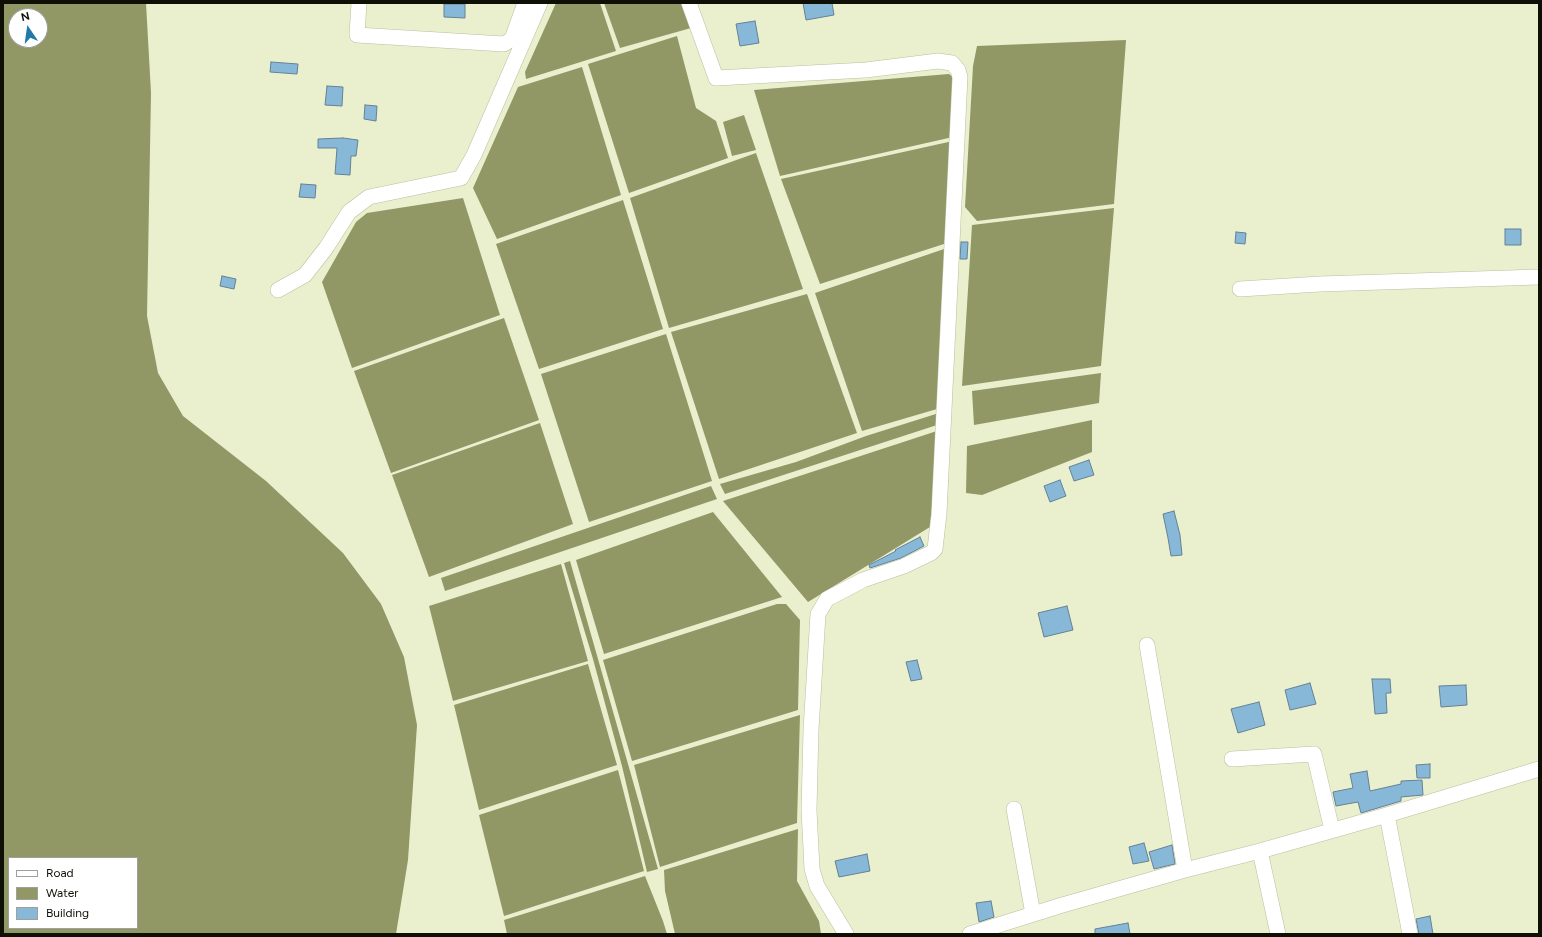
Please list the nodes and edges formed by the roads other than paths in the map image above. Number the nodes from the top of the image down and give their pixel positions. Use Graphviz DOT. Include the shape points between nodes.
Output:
graph roads {
  1 [pos="359,3"];
  2 [pos="525,3"];
  3 [pos="540,3"];
  4 [pos="689,3"];
  5 [pos="1539,277"];
  6 [pos="278,290"];
  7 [pos="1240,290"];
  8 [pos="1147,645"];
  9 [pos="1232,758"];
  10 [pos="1539,769"];
  11 [pos="1014,809"];
  12 [pos="1387,815"];
  13 [pos="1332,830"];
  14 [pos="1260,851"];
  15 [pos="1185,870"];
  16 [pos="1034,914"];
  17 [pos="846,934"];
  18 [pos="970,934"];
  19 [pos="1278,934"];
  20 [pos="1410,934"];
  1 -- 2 [label="street" via="357,35 504,44 512,39"];
  3 -- 6 [label="street" via="474,155 460,178 369,197 349,212 305,275"];
  4 -- 17 [label="street" via="716,78 866,70 938,61 952,63 960,77 939,514 935,549 904,566 863,580 828,599 818,614 809,810 812,869 817,886"];
  5 -- 7 [label="street" via="1320,284"];
  8 -- 15 [label="street"];
  9 -- 13 [label="street" via="1314,754"];
  10 -- 12 [label="street"];
  11 -- 16 [label="street"];
  12 -- 13 [label="street"];
  12 -- 20 [label="street"];
  13 -- 14 [label="street"];
  14 -- 15 [label="street"];
  14 -- 19 [label="street"];
  15 -- 16 [label="street"];
  16 -- 18 [label="street"];
}
